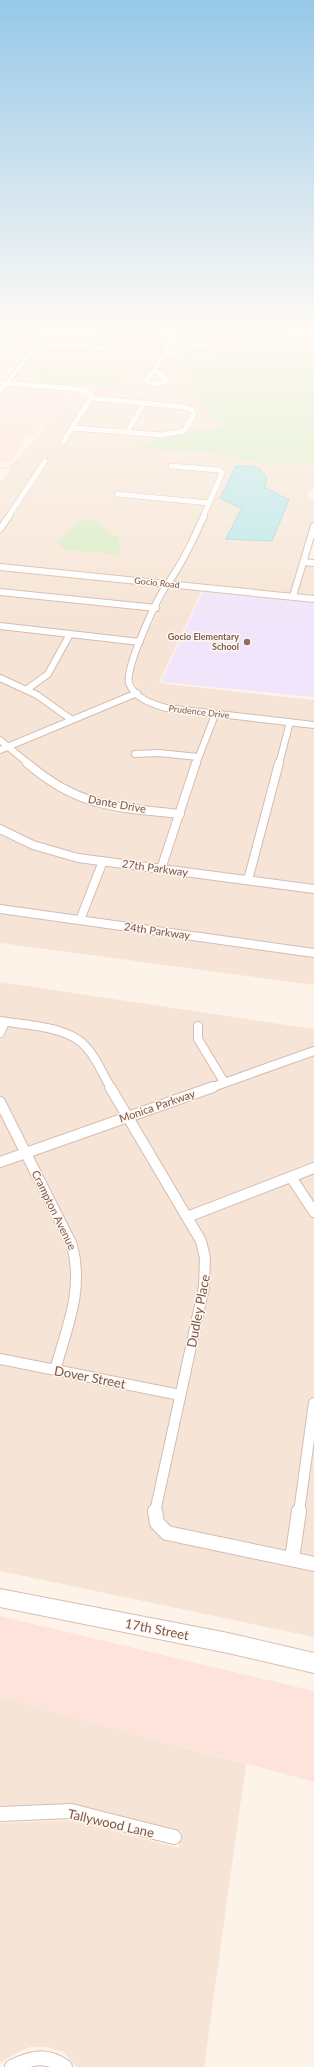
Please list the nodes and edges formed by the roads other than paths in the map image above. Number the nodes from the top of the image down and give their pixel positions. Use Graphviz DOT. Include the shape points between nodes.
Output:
graph roads {
  1 [pos="74,425"];
  2 [pos="131,425"];
  3 [pos="188,425"];
  4 [pos="72,428"];
  5 [pos="127,432"];
  6 [pos="62,442"];
  7 [pos="45,461"];
  8 [pos="171,466"];
  9 [pos="117,494"];
  10 [pos="209,503"];
  11 [pos="314,526"];
  12 [pos="0,529"];
  13 [pos="313,535"];
  14 [pos="304,562"];
  15 [pos="314,563"];
  16 [pos="0,567"];
  17 [pos="168,584"];
  18 [pos="0,592"];
  19 [pos="293,596"];
  20 [pos="314,599"];
  21 [pos="156,608"];
  22 [pos="0,626"];
  23 [pos="70,634"];
  24 [pos="140,642"];
  25 [pos="0,678"];
  26 [pos="26,690"];
  27 [pos="137,693"];
  28 [pos="215,714"];
  29 [pos="72,720"];
  30 [pos="290,722"];
  31 [pos="314,725"];
  32 [pos="0,740"];
  33 [pos="8,747"];
  34 [pos="0,750"];
  35 [pos="135,754"];
  36 [pos="198,757"];
  37 [pos="180,814"];
  38 [pos="0,829"];
  39 [pos="103,861"];
  40 [pos="161,868"];
  41 [pos="248,880"];
  42 [pos="314,889"];
  43 [pos="0,909"];
  44 [pos="80,920"];
  45 [pos="314,953"];
  46 [pos="2,1022"];
  47 [pos="198,1026"];
  48 [pos="0,1033"];
  49 [pos="314,1051"];
  50 [pos="224,1082"];
  51 [pos="0,1102"];
  52 [pos="128,1116"];
  53 [pos="25,1152"];
  54 [pos="0,1162"];
  55 [pos="314,1168"];
  56 [pos="291,1177"];
  57 [pos="314,1212"];
  58 [pos="187,1217"];
  59 [pos="0,1359"];
  60 [pos="55,1370"];
  61 [pos="180,1395"];
  62 [pos="314,1403"];
  63 [pos="292,1559"];
  64 [pos="314,1564"];
  65 [pos="0,1598"];
  66 [pos="314,1663"];
  67 [pos="0,1814"];
  68 [pos="174,1837"];
  69 [pos="12,2067"];
  70 [pos="65,2067"];
  1 -- 4 [label="street"];
  2 -- 5 [label="street"];
  3 -- 5 [label="street" via="180,433 162,435"];
  4 -- 5 [label="street"];
  4 -- 6 [label="street"];
  7 -- 12 [label="street"];
  8 -- 10 [label="street" via="222,471"];
  9 -- 10 [label="street"];
  10 -- 17 [label="street"];
  11 -- 13 [label="street"];
  13 -- 14 [label="street"];
  14 -- 15 [label="street"];
  14 -- 19 [label="street"];
  16 -- 17 [label="main road, Gocio Road"];
  17 -- 19 [label="main road, Gocio Road"];
  17 -- 21 [label="street"];
  18 -- 21 [label="street"];
  19 -- 20 [label="main road, Gocio Road"];
  21 -- 24 [label="street"];
  22 -- 23 [label="street"];
  23 -- 24 [label="street"];
  23 -- 26 [label="street" via="48,674"];
  24 -- 27 [label="street" via="128,674 131,686"];
  25 -- 26 [label="street"];
  26 -- 29 [label="street"];
  27 -- 28 [label="street, Prudence Drive" via="150,702 166,708"];
  27 -- 29 [label="street"];
  28 -- 30 [label="street, Prudence Drive"];
  28 -- 36 [label="street"];
  29 -- 33 [label="street"];
  30 -- 31 [label="street, Prudence Drive"];
  30 -- 41 [label="street"];
  32 -- 33 [label="street, Dante Drive"];
  33 -- 34 [label="street"];
  33 -- 37 [label="street, Dante Drive" via="56,785 79,797 112,805"];
  35 -- 36 [label="street" via="159,753"];
  36 -- 37 [label="street"];
  37 -- 40 [label="street"];
  38 -- 39 [label="street, 27th Parkway" via="23,841 55,852"];
  39 -- 40 [label="street, 27th Parkway"];
  39 -- 44 [label="street"];
  40 -- 41 [label="street, 27th Parkway"];
  41 -- 42 [label="street, 27th Parkway"];
  43 -- 44 [label="street, 24th Parkway"];
  44 -- 45 [label="street, 24th Parkway"];
  46 -- 48 [label="street"];
  46 -- 52 [label="street, Dudley Place" via="57,1031 80,1041 91,1053"];
  47 -- 50 [label="street" via="198,1039"];
  49 -- 50 [label="street, Monica Parkway"];
  50 -- 52 [label="street, Monica Parkway"];
  51 -- 53 [label="street, Crampton Avenue"];
  52 -- 53 [label="street, Monica Parkway"];
  52 -- 58 [label="street, Dudley Place"];
  53 -- 54 [label="street, Monica Parkway"];
  53 -- 60 [label="street, Crampton Avenue" via="72,1245 78,1264 78,1289"];
  55 -- 56 [label="street"];
  56 -- 57 [label="street"];
  56 -- 58 [label="street"];
  58 -- 61 [label="street, Dudley Place" via="200,1241 206,1272"];
  59 -- 60 [label="street, Dover Street"];
  60 -- 61 [label="street, Dover Street"];
  61 -- 63 [label="street, Dudley Place" via="155,1509 156,1522 167,1532"];
  62 -- 63 [label="street"];
  63 -- 64 [label="street"];
  65 -- 66 [label="main road, 17th Street" via="228,1643"];
  67 -- 68 [label="street, Tallywood Lane" via="71,1811"];
  69 -- 70 [label="street" via="32,2057 45,2057"];
}
